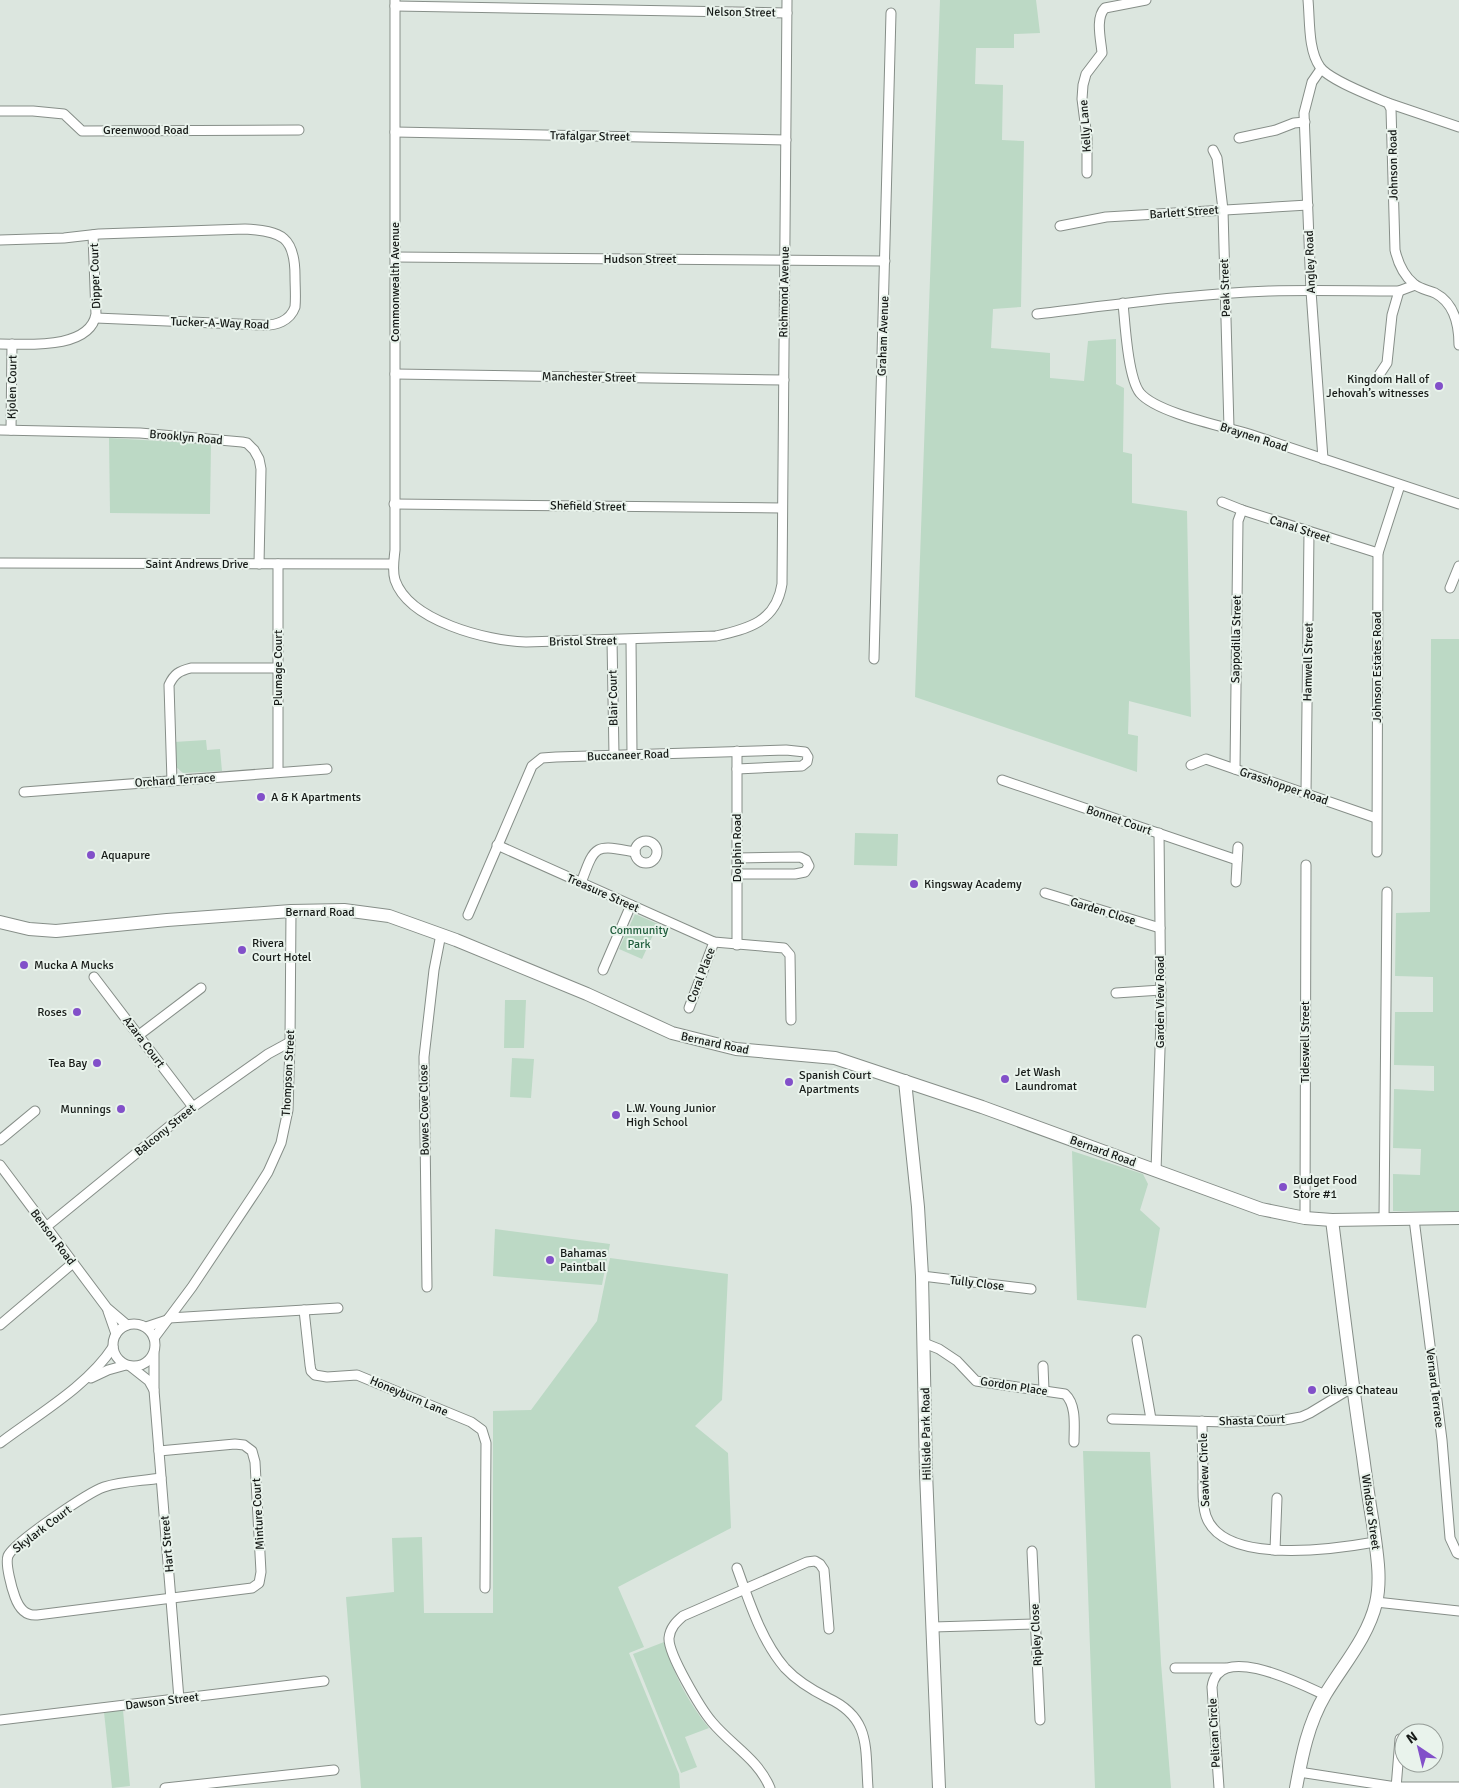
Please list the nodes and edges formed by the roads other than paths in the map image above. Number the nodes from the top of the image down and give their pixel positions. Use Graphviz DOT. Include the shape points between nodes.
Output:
graph roads {
  1 [pos="787,0"];
  2 [pos="1146,0"];
  3 [pos="1308,0"];
  4 [pos="395,3"];
  5 [pos="787,13"];
  6 [pos="892,13"];
  7 [pos="1321,68"];
  8 [pos="1388,103"];
  9 [pos="0,111"];
  10 [pos="1305,122"];
  11 [pos="1459,127"];
  12 [pos="299,130"];
  13 [pos="395,132"];
  14 [pos="1239,138"];
  15 [pos="786,140"];
  16 [pos="1212,150"];
  17 [pos="1087,173"];
  18 [pos="1308,205"];
  19 [pos="1223,210"];
  20 [pos="1060,226"];
  21 [pos="93,235"];
  22 [pos="0,240"];
  23 [pos="395,257"];
  24 [pos="785,260"];
  25 [pos="885,261"];
  26 [pos="1415,285"];
  27 [pos="1311,290"];
  28 [pos="1398,291"];
  29 [pos="1226,294"];
  30 [pos="1122,304"];
  31 [pos="1037,314"];
  32 [pos="96,318"];
  33 [pos="0,344"];
  34 [pos="12,344"];
  35 [pos="1459,345"];
  36 [pos="394,374"];
  37 [pos="1380,375"];
  38 [pos="784,380"];
  39 [pos="1229,428"];
  40 [pos="0,430"];
  41 [pos="11,430"];
  42 [pos="1323,459"];
  43 [pos="1400,485"];
  44 [pos="1222,502"];
  45 [pos="394,504"];
  46 [pos="1459,504"];
  47 [pos="782,508"];
  48 [pos="1242,510"];
  49 [pos="1309,532"];
  50 [pos="1378,553"];
  51 [pos="0,563"];
  52 [pos="259,564"];
  53 [pos="278,564"];
  54 [pos="393,564"];
  55 [pos="1459,566"];
  56 [pos="782,584"];
  57 [pos="1450,588"];
  58 [pos="612,640"];
  59 [pos="631,640"];
  60 [pos="874,659"];
  61 [pos="278,668"];
  62 [pos="737,751"];
  63 [pos="632,754"];
  64 [pos="614,755"];
  65 [pos="1191,765"];
  66 [pos="327,769"];
  67 [pos="737,769"];
  68 [pos="1235,769"];
  69 [pos="278,772"];
  70 [pos="1002,780"];
  71 [pos="172,781"];
  72 [pos="24,792"];
  73 [pos="1306,793"];
  74 [pos="1376,818"];
  75 [pos="1159,834"];
  76 [pos="497,846"];
  77 [pos="1238,847"];
  78 [pos="634,852"];
  79 [pos="1377,852"];
  80 [pos="737,858"];
  81 [pos="1237,860"];
  82 [pos="1306,865"];
  83 [pos="737,874"];
  84 [pos="1236,882"];
  85 [pos="581,883"];
  86 [pos="1387,892"];
  87 [pos="1046,893"];
  88 [pos="631,905"];
  89 [pos="291,911"];
  90 [pos="468,915"];
  91 [pos="0,922"];
  92 [pos="1160,928"];
  93 [pos="441,934"];
  94 [pos="714,942"];
  95 [pos="737,945"];
  96 [pos="603,970"];
  97 [pos="94,978"];
  98 [pos="201,988"];
  99 [pos="1161,990"];
  100 [pos="1116,993"];
  101 [pos="689,1008"];
  102 [pos="791,1020"];
  103 [pos="138,1035"];
  104 [pos="290,1042"];
  105 [pos="906,1082"];
  106 [pos="193,1107"];
  107 [pos="36,1111"];
  108 [pos="0,1140"];
  109 [pos="0,1165"];
  110 [pos="1156,1171"];
  111 [pos="1305,1218"];
  112 [pos="1459,1218"];
  113 [pos="1414,1219"];
  114 [pos="1332,1220"];
  115 [pos="1384,1220"];
  116 [pos="46,1227"];
  117 [pos="73,1263"];
  118 [pos="922,1276"];
  119 [pos="427,1288"];
  120 [pos="1031,1289"];
  121 [pos="107,1308"];
  122 [pos="338,1308"];
  123 [pos="304,1310"];
  124 [pos="168,1319"];
  125 [pos="0,1325"];
  126 [pos="127,1325"];
  127 [pos="146,1327"];
  128 [pos="116,1334"];
  129 [pos="154,1338"];
  130 [pos="1137,1340"];
  131 [pos="924,1343"];
  132 [pos="113,1347"];
  133 [pos="154,1353"];
  134 [pos="128,1365"];
  135 [pos="1043,1366"];
  136 [pos="82,1383"];
  137 [pos="1353,1387"];
  138 [pos="154,1390"];
  139 [pos="1044,1390"];
  140 [pos="1112,1419"];
  141 [pos="1151,1419"];
  142 [pos="1202,1421"];
  143 [pos="1074,1442"];
  144 [pos="0,1443"];
  145 [pos="159,1451"];
  146 [pos="162,1478"];
  147 [pos="1277,1498"];
  148 [pos="1376,1542"];
  149 [pos="1275,1550"];
  150 [pos="1032,1551"];
  151 [pos="1459,1554"];
  152 [pos="737,1568"];
  153 [pos="485,1588"];
  154 [pos="745,1590"];
  155 [pos="172,1598"];
  156 [pos="1376,1602"];
  157 [pos="1459,1612"];
  158 [pos="1036,1624"];
  159 [pos="933,1627"];
  160 [pos="829,1628"];
  161 [pos="1175,1668"];
  162 [pos="1229,1668"];
  163 [pos="324,1682"];
  164 [pos="1325,1695"];
  165 [pos="180,1699"];
  166 [pos="0,1720"];
  167 [pos="1040,1720"];
  168 [pos="334,1770"];
  169 [pos="1299,1772"];
  170 [pos="1397,1773"];
  171 [pos="1459,1787"];
  172 [pos="164,1788"];
  173 [pos="770,1788"];
  174 [pos="868,1788"];
  175 [pos="939,1788"];
  176 [pos="1219,1788"];
  177 [pos="1296,1788"];
  178 [pos="1396,1788"];
  1 -- 5 [label="street, Richmond Avenue"];
  2 -- 17 [label="street, Kelly Lane" via="1105,8 1101,12 1102,53 1086,74 1082,99"];
  3 -- 7 [label="street" via="1313,52"];
  4 -- 5 [label="street, Nelson Street"];
  4 -- 13 [label="street, Commonwealth Avenue"];
  5 -- 15 [label="street, Richmond Avenue"];
  6 -- 25 [label="street, Graham Avenue"];
  7 -- 8 [label="street" via="1335,79"];
  7 -- 10 [label="street, Angley Road" via="1312,82"];
  8 -- 11 [label="street"];
  8 -- 26 [label="street, Johnson Road" via="1392,115 1395,250 1405,275"];
  9 -- 12 [label="street, Greenwood Road" via="64,114 82,131"];
  10 -- 14 [label="street"];
  10 -- 18 [label="street, Angley Road"];
  13 -- 15 [label="street, Trafalgar Street"];
  13 -- 23 [label="street, Commonwealth Avenue"];
  15 -- 24 [label="street, Richmond Avenue"];
  16 -- 19 [label="street, Peak Street" via="1217,158"];
  18 -- 19 [label="street, Barlett Street"];
  18 -- 27 [label="street, Angley Road"];
  19 -- 20 [label="street, Barlett Street" via="1106,218"];
  19 -- 29 [label="street, Peak Street"];
  21 -- 22 [label="street, Tucker-A-Way Road"];
  21 -- 32 [label="street, Dipper Court"];
  21 -- 32 [label="street, Tucker-A-Way Road" via="256,230 274,233 286,240 295,262 294,309 276,324"];
  23 -- 24 [label="street, Hudson Street"];
  23 -- 36 [label="street, Commonwealth Avenue"];
  24 -- 25 [label="street, Hudson Street"];
  24 -- 38 [label="street, Richmond Avenue"];
  25 -- 60 [label="street, Graham Avenue"];
  26 -- 28 [label="street"];
  26 -- 35 [label="street, Johnson Road" via="1441,297 1454,313"];
  27 -- 28 [label="street"];
  27 -- 29 [label="street"];
  27 -- 42 [label="street, Angley Road"];
  28 -- 37 [label="street" via="1387,363"];
  29 -- 30 [label="street"];
  29 -- 39 [label="street, Peak Street"];
  30 -- 31 [label="street"];
  30 -- 39 [label="street, Braynen Road" via="1133,378 1139,392 1148,400 1178,414"];
  32 -- 34 [label="street" via="84,332 65,341"];
  33 -- 34 [label="street"];
  34 -- 41 [label="street, Kjolen Court"];
  36 -- 38 [label="street, Manchester Street"];
  36 -- 45 [label="street, Commonwealth Avenue"];
  38 -- 47 [label="street, Richmond Avenue"];
  39 -- 42 [label="street, Braynen Road"];
  40 -- 41 [label="street, Brooklyn Road"];
  41 -- 52 [label="street, Brooklyn Road" via="160,434 247,443 257,454 260,469"];
  42 -- 43 [label="street, Braynen Road"];
  43 -- 46 [label="street, Braynen Road"];
  43 -- 50 [label="street, Johnson Estates Road"];
  44 -- 48 [label="street, Canal Street"];
  45 -- 47 [label="street, Shefield Street"];
  45 -- 54 [label="street, Commonwealth Avenue"];
  47 -- 56 [label="street, Richmond Avenue"];
  48 -- 49 [label="street, Canal Street"];
  48 -- 68 [label="street, Sappodilla Street" via="1238,520"];
  49 -- 50 [label="street, Canal Street"];
  49 -- 73 [label="street, Hamwell Street"];
  50 -- 74 [label="street, Johnson Estates Road"];
  51 -- 52 [label="street, Saint Andrews Drive"];
  52 -- 53 [label="street, Saint Andrews Drive"];
  53 -- 54 [label="street, Saint Andrews Drive"];
  53 -- 61 [label="street, Plumage Court"];
  54 -- 58 [label="street, Bristol Street" via="397,585 412,605 457,628 513,642"];
  55 -- 57 [label="street"];
  56 -- 59 [label="street, Bristol Street" via="772,610 762,620 746,628 716,636"];
  58 -- 59 [label="street, Bristol Street"];
  58 -- 64 [label="street, Blair Court"];
  59 -- 63 [label="street, Blair Court"];
  61 -- 69 [label="street, Plumage Court"];
  61 -- 71 [label="street" via="191,668 176,674 169,685"];
  62 -- 63 [label="street, Buccaneer Road"];
  62 -- 67 [label="street, Dolphin Road"];
  62 -- 67 [label="street, Buccaneer Road" via="802,750 808,754 807,762 802,766"];
  63 -- 64 [label="street, Buccaneer Road"];
  64 -- 76 [label="street, Buccaneer Road" via="547,757 534,763"];
  65 -- 68 [label="street, Grasshopper Road" via="1206,759"];
  66 -- 69 [label="street, Orchard Terrace"];
  67 -- 80 [label="street, Dolphin Road"];
  68 -- 73 [label="street, Grasshopper Road"];
  69 -- 71 [label="street, Orchard Terrace"];
  70 -- 75 [label="street, Bonnet Court"];
  71 -- 72 [label="street, Orchard Terrace"];
  73 -- 74 [label="street, Grasshopper Road"];
  74 -- 79 [label="street, Johnson Estates Road"];
  75 -- 81 [label="street, Bonnet Court"];
  75 -- 92 [label="street, Garden View Road"];
  76 -- 85 [label="street, Treasure Street"];
  76 -- 90 [label="street, Buccaneer Road"];
  77 -- 81 [label="street"];
  78 -- 85 [label="street" via="610,847 596,850"];
  80 -- 83 [label="street, Dolphin Road"];
  80 -- 83 [label="street" via="800,856 809,866 805,872 795,874"];
  81 -- 84 [label="street"];
  82 -- 111 [label="street, Tideswell Street"];
  83 -- 95 [label="street, Dolphin Road"];
  85 -- 88 [label="street, Treasure Street"];
  86 -- 115 [label="street"];
  87 -- 92 [label="street, Garden Close"];
  88 -- 94 [label="street, Treasure Street"];
  88 -- 96 [label="street"];
  89 -- 91 [label="main road, Bernard Road" via="56,931"];
  89 -- 93 [label="main road, Bernard Road" via="344,910 389,916"];
  89 -- 104 [label="street, Thompson Street"];
  92 -- 99 [label="street, Garden View Road"];
  93 -- 105 [label="main road, Bernard Road" via="672,1033 736,1049 835,1058"];
  93 -- 119 [label="street, Bowes Cove Close" via="424,1057"];
  94 -- 95 [label="street, Treasure Street"];
  94 -- 101 [label="street, Coral Place"];
  95 -- 102 [label="street, Treasure Street" via="784,948 789,952"];
  97 -- 103 [label="street, Azara Court"];
  98 -- 103 [label="street"];
  99 -- 100 [label="street"];
  99 -- 110 [label="street, Garden View Road"];
  103 -- 106 [label="street, Azara Court"];
  104 -- 106 [label="street, Balcony Street"];
  104 -- 124 [label="street, Thompson Street" via="288,1110 275,1157 256,1191"];
  105 -- 110 [label="main road, Bernard Road"];
  105 -- 118 [label="main road, Hillside Park Road"];
  106 -- 116 [label="street, Balcony Street"];
  107 -- 108 [label="street"];
  109 -- 116 [label="street, Benson Road"];
  110 -- 111 [label="main road, Bernard Road" via="1261,1209"];
  111 -- 114 [label="main road, Bernard Road"];
  112 -- 113 [label="main road, Bernard Road"];
  113 -- 115 [label="main road, Bernard Road"];
  113 -- 151 [label="street, Vernard Terrace" via="1442,1440 1450,1538"];
  114 -- 115 [label="main road, Bernard Road"];
  114 -- 137 [label="main road, Windsor Street"];
  116 -- 117 [label="street, Benson Road"];
  117 -- 121 [label="street, Benson Road"];
  117 -- 125 [label="street"];
  118 -- 120 [label="street, Tully Close"];
  118 -- 131 [label="main road, Hillside Park Road"];
  121 -- 126 [label="street"];
  121 -- 128 [label="street"];
  122 -- 123 [label="street"];
  123 -- 124 [label="street"];
  123 -- 153 [label="street, Honeyburn Lane" via="311,1371 315,1375 357,1375 471,1422 482,1430 486,1443"];
  124 -- 127 [label="street"];
  124 -- 129 [label="street, Thompson Street"];
  126 -- 127 [label="street"];
  126 -- 128 [label="street"];
  127 -- 129 [label="street"];
  128 -- 132 [label="street"];
  129 -- 133 [label="street"];
  130 -- 141 [label="street"];
  131 -- 139 [label="street, Gordon Place" via="951,1357 976,1381"];
  131 -- 159 [label="main road, Hillside Park Road"];
  132 -- 134 [label="street" via="118,1360"];
  132 -- 136 [label="street"];
  133 -- 134 [label="street" via="143,1364"];
  133 -- 138 [label="street, Hart Street"];
  134 -- 136 [label="street" via="108,1370"];
  134 -- 138 [label="street" via="149,1381"];
  135 -- 139 [label="street"];
  136 -- 144 [label="street"];
  137 -- 142 [label="street, Shasta Court" via="1310,1413 1295,1418"];
  137 -- 148 [label="main road, Windsor Street"];
  138 -- 145 [label="street, Hart Street"];
  139 -- 143 [label="street, Gordon Place" via="1065,1394 1070,1399"];
  140 -- 141 [label="street, Shasta Court"];
  141 -- 142 [label="street, Shasta Court"];
  142 -- 149 [label="street, Seaview Circle" via="1204,1502 1209,1522 1216,1532 1231,1542"];
  145 -- 146 [label="street, Hart Street"];
  145 -- 155 [label="street, Minture Court" via="235,1444 249,1448 255,1462 259,1583 252,1588"];
  146 -- 155 [label="street, Hart Street"];
  146 -- 155 [label="street, Skylark Court" via="96,1490 24,1539 7,1560 17,1602 28,1615"];
  147 -- 149 [label="street"];
  148 -- 149 [label="street, Seaview Circle" via="1321,1550"];
  148 -- 156 [label="main road, Windsor Street"];
  150 -- 158 [label="street, Ripley Close"];
  152 -- 154 [label="street"];
  154 -- 160 [label="street" via="806,1562 817,1562 825,1574"];
  154 -- 173 [label="street" via="683,1616 672,1629 669,1641 706,1715 759,1768"];
  154 -- 174 [label="street" via="764,1634 784,1667 803,1684 834,1700 857,1719 865,1743"];
  155 -- 165 [label="street, Hart Street"];
  156 -- 157 [label="street"];
  156 -- 164 [label="main road, Windsor Street" via="1347,1663"];
  158 -- 159 [label="street"];
  158 -- 167 [label="street, Ripley Close"];
  159 -- 175 [label="main road, Hillside Park Road"];
  161 -- 162 [label="street"];
  162 -- 164 [label="street" via="1270,1671"];
  162 -- 176 [label="street, Pelican Circle" via="1216,1674 1212,1687"];
  163 -- 165 [label="street, Dawson Street"];
  164 -- 169 [label="main road, Windsor Street" via="1312,1722"];
  165 -- 166 [label="street, Dawson Street"];
  168 -- 172 [label="street"];
  169 -- 177 [label="main road, Windsor Street"];
  169 -- 178 [label="street"];
  170 -- 178 [label="street"];
  171 -- 178 [label="street"];
}
